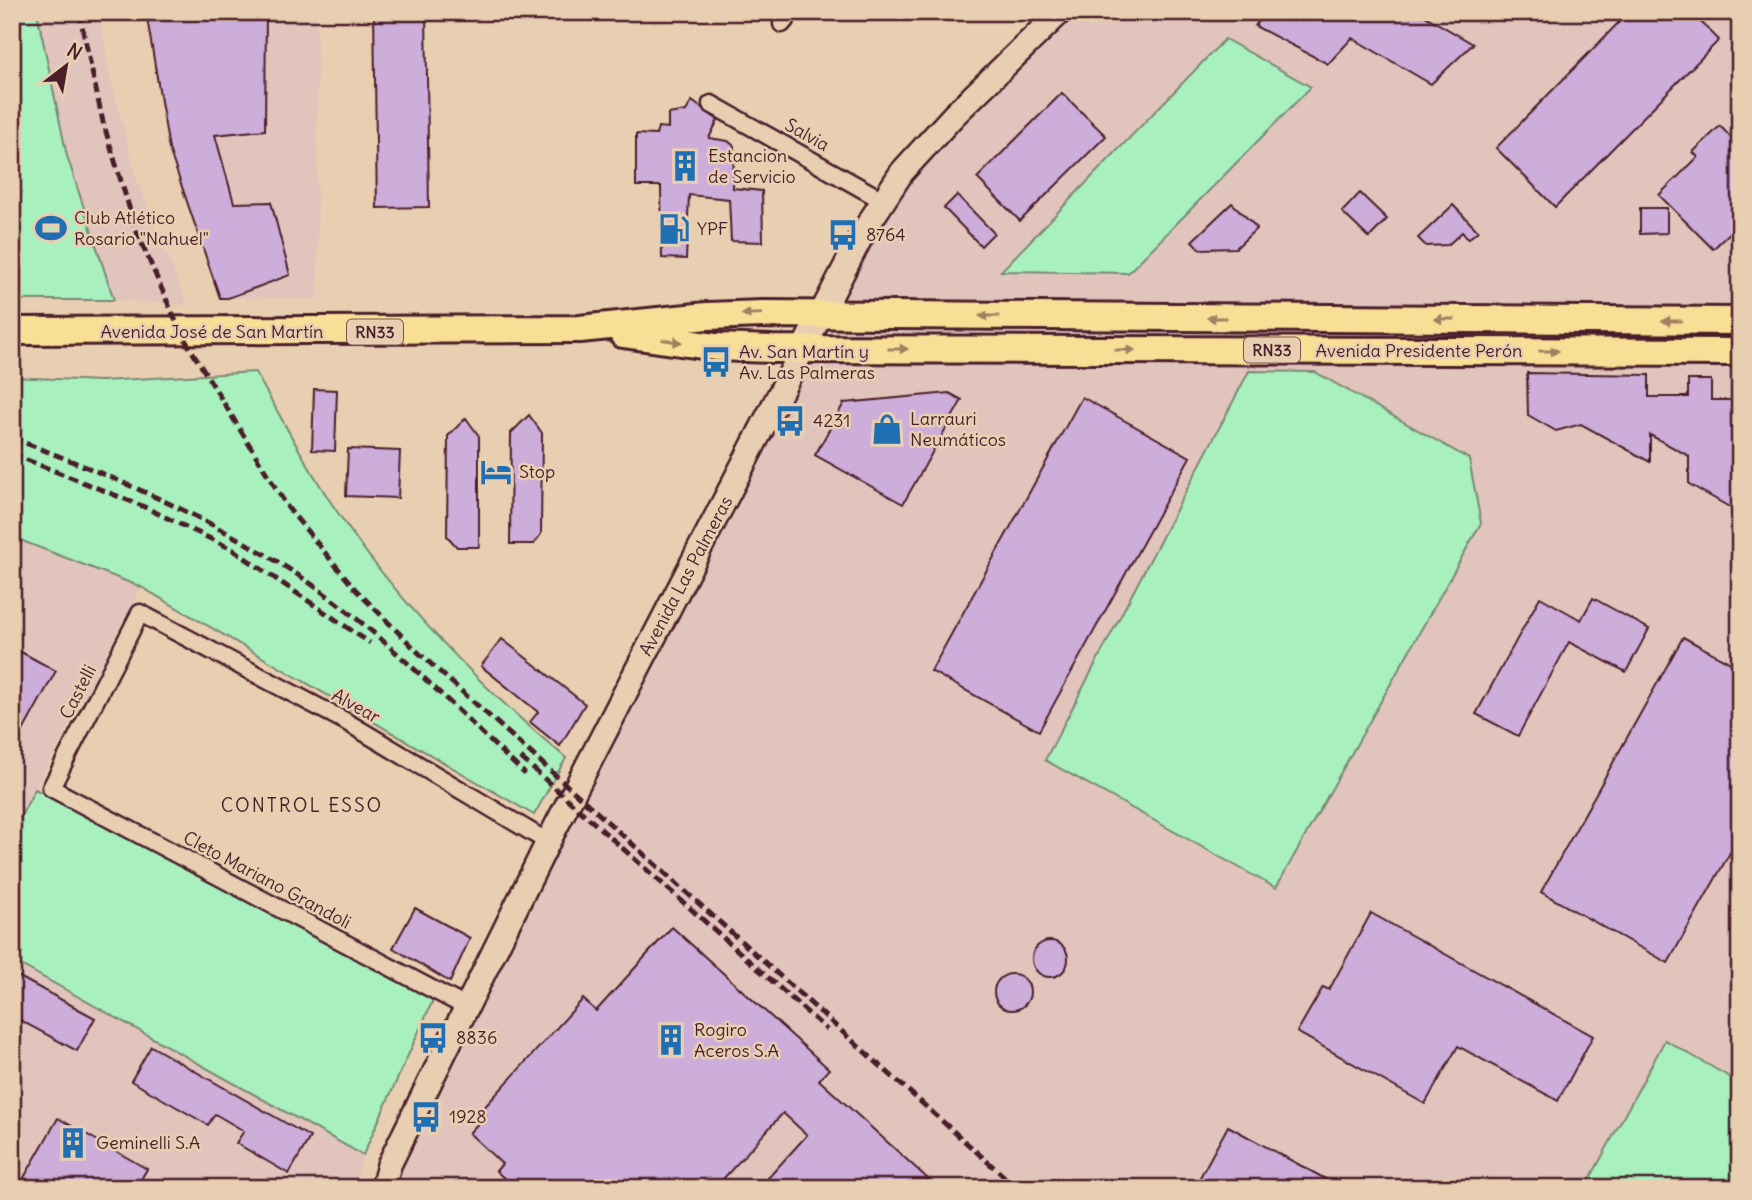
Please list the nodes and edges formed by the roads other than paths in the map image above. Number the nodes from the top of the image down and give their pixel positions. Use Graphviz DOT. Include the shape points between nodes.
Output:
graph roads {
  1 [pos="1060,12"];
  2 [pos="711,104"];
  3 [pos="884,201"];
  4 [pos="820,315"];
  5 [pos="1740,321"];
  6 [pos="580,329"];
  7 [pos="12,331"];
  8 [pos="805,349"];
  9 [pos="1740,352"];
  10 [pos="140,613"];
  11 [pos="51,788"];
  12 [pos="548,842"];
  13 [pos="466,1007"];
  14 [pos="383,1188"];
  1 -- 3 [label="main road, Avenida Las Palmeras" via="954,115 902,172"];
  2 -- 3 [label="street, Salvia"];
  3 -- 4 [label="main road, Avenida Las Palmeras"];
  5 -- 4 [label="main road, Avenida Presidente Perón / RN33, one-way"];
  4 -- 6 [label="main road, Avenida José de San Martín / RN33, one-way" via="707,316"];
  4 -- 8 [label="main road, Avenida Las Palmeras"];
  6 -- 7 [label="main road, Avenida José de San Martín / RN33"];
  6 -- 8 [label="main road, Avenida José de San Martín / RN33, one-way" via="716,347"];
  8 -- 9 [label="main road, Avenida Presidente Perón / RN33, one-way"];
  8 -- 12 [label="main road, Avenida Las Palmeras"];
  10 -- 11 [label="street, Castelli"];
  10 -- 12 [label="street, Alvear" via="345,721"];
  11 -- 13 [label="street, Cleto Mariano Grandoli"];
  12 -- 13 [label="main road, Avenida Las Palmeras"];
  13 -- 14 [label="main road, Avenida Las Palmeras" via="389,1165"];
}
